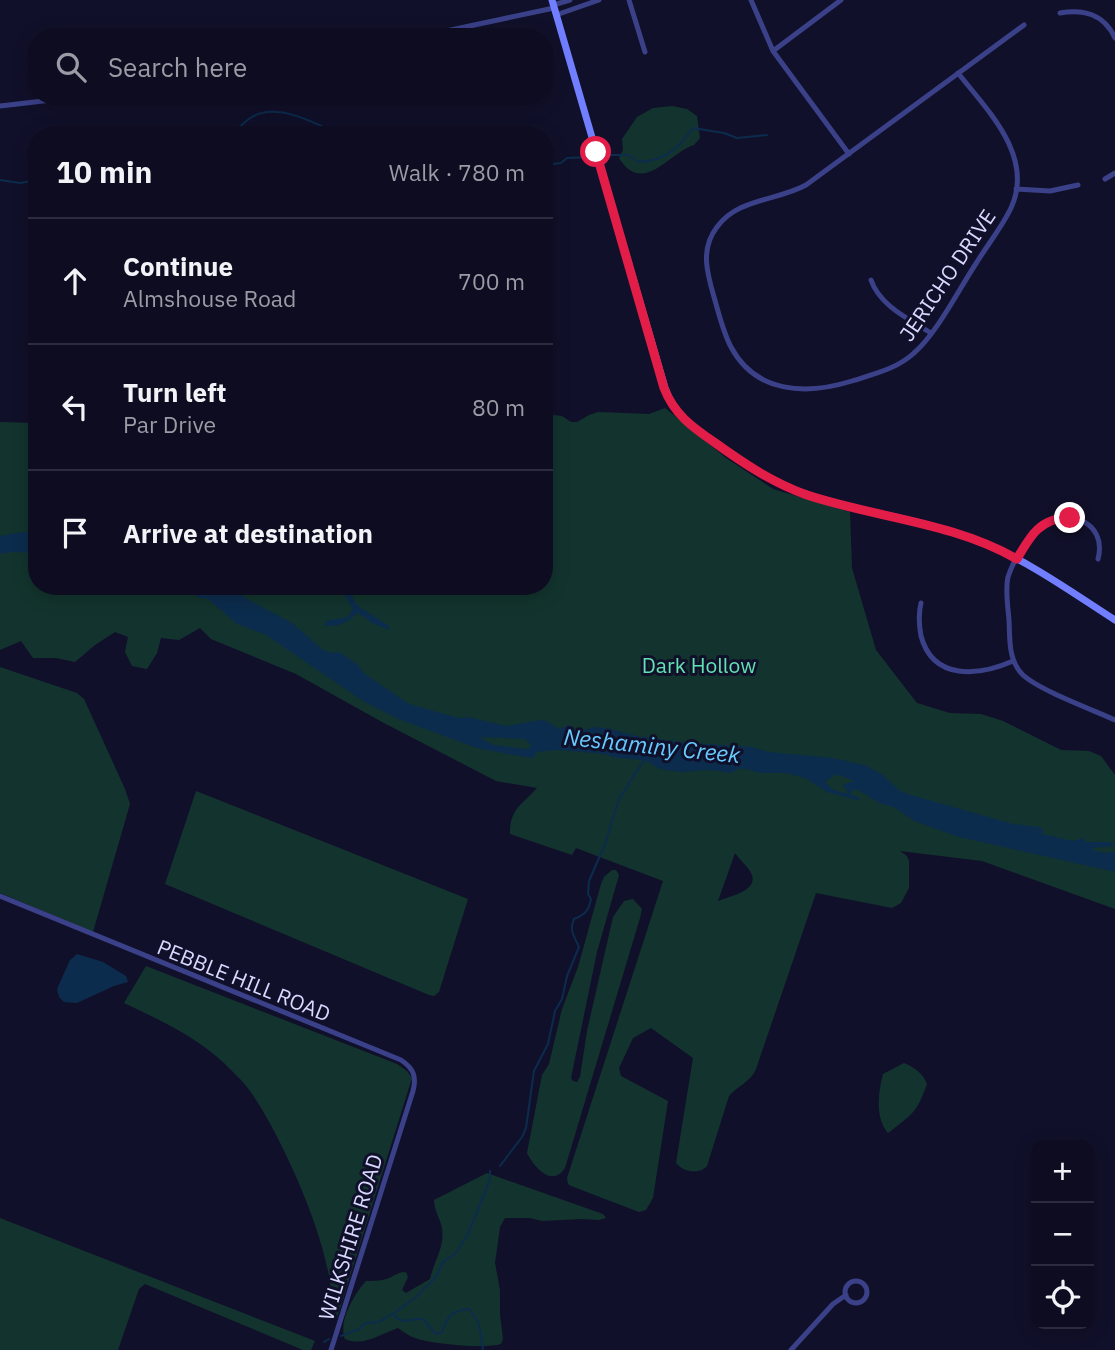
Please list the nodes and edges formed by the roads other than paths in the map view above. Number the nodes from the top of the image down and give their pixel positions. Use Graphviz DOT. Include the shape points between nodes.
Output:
graph roads {
  1 [pos="570,0"];
  2 [pos="599,0"];
  3 [pos="629,0"];
  4 [pos="751,0"];
  5 [pos="841,0"];
  6 [pos="554,7"];
  7 [pos="1060,13"];
  8 [pos="1024,25"];
  9 [pos="459,28"];
  10 [pos="1115,37"];
  11 [pos="773,51"];
  12 [pos="645,52"];
  13 [pos="958,73"];
  14 [pos="28,103"];
  15 [pos="0,106"];
  16 [pos="849,154"];
  17 [pos="1115,173"];
  18 [pos="1105,179"];
  19 [pos="1078,185"];
  20 [pos="1016,189"];
  21 [pos="871,280"];
  22 [pos="931,333"];
  23 [pos="1017,559"];
  24 [pos="1098,559"];
  25 [pos="921,603"];
  26 [pos="1115,620"];
  27 [pos="1013,661"];
  28 [pos="1115,720"];
  29 [pos="0,897"];
  30 [pos="399,1134"];
  31 [pos="846,1295"];
  32 [pos="331,1350"];
  33 [pos="791,1350"];
  1 -- 6 [label="street"];
  2 -- 6 [label="street"];
  3 -- 12 [label="street"];
  4 -- 11 [label="street"];
  5 -- 11 [label="street"];
  6 -- 9 [label="street"];
  6 -- 23 [label="main road" via="664,388 677,412 745,464 793,489 960,534"];
  7 -- 10 [label="street" via="1090,13"];
  8 -- 13 [label="street, JERICHO DRIVE"];
  11 -- 16 [label="street"];
  13 -- 16 [label="street, JERICHO DRIVE"];
  13 -- 20 [label="street, JERICHO DRIVE" via="1009,143"];
  14 -- 15 [label="street"];
  16 -- 22 [label="street, JERICHO DRIVE" via="797,190 736,209 713,233 707,246 707,270 730,345 760,378 781,387 807,390 892,368 914,354"];
  17 -- 18 [label="street"];
  19 -- 20 [label="street" via="1050,191"];
  20 -- 22 [label="street, JERICHO DRIVE" via="1011,208"];
  21 -- 22 [label="street" via="883,300"];
  23 -- 24 [label="street" via="1038,527 1064,517 1081,520 1095,531 1100,543"];
  23 -- 26 [label="main road"];
  23 -- 27 [label="street" via="1007,582"];
  25 -- 27 [label="street" via="923,641 942,666 986,672"];
  27 -- 28 [label="street" via="1029,680"];
  29 -- 30 [label="street, PEBBLE HILL ROAD" via="401,1060 415,1080"];
  30 -- 32 [label="street, WILKSHIRE ROAD"];
  31 -- 31 [label="street" via="860,1302 867,1290 863,1283 852,1282"];
  31 -- 33 [label="street"];
}
